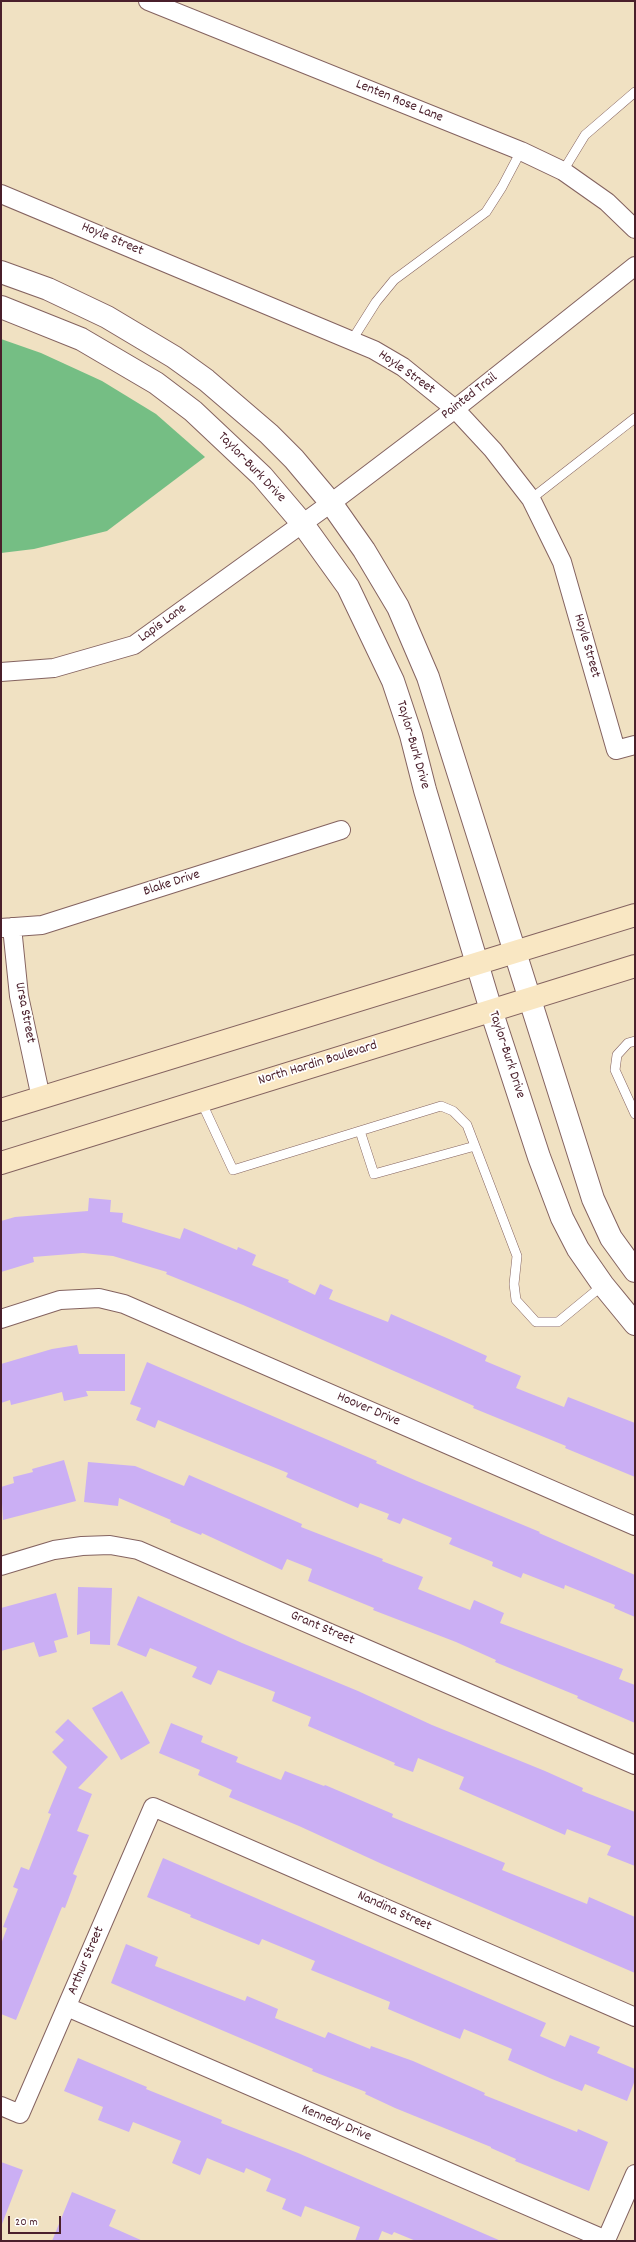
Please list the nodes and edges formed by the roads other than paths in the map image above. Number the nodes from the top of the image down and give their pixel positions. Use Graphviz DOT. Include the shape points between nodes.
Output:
graph roads {
  1 [pos="148,1"];
  2 [pos="635,92"];
  3 [pos="521,150"];
  4 [pos="563,171"];
  5 [pos="1,194"];
  6 [pos="635,229"];
  7 [pos="635,266"];
  8 [pos="1,272"];
  9 [pos="1,307"];
  10 [pos="352,340"];
  11 [pos="455,409"];
  12 [pos="635,418"];
  13 [pos="531,499"];
  14 [pos="331,503"];
  15 [pos="302,523"];
  16 [pos="1,672"];
  17 [pos="635,745"];
  18 [pos="341,830"];
  19 [pos="635,915"];
  20 [pos="6,927"];
  21 [pos="514,952"];
  22 [pos="478,964"];
  23 [pos="635,966"];
  24 [pos="529,998"];
  25 [pos="491,1010"];
  26 [pos="635,1041"];
  27 [pos="42,1098"];
  28 [pos="202,1101"];
  29 [pos="1,1110"];
  30 [pos="635,1114"];
  31 [pos="360,1131"];
  32 [pos="475,1146"];
  33 [pos="1,1163"];
  34 [pos="635,1271"];
  35 [pos="603,1285"];
  36 [pos="1,1319"];
  37 [pos="635,1324"];
  38 [pos="635,1526"];
  39 [pos="1,1566"];
  40 [pos="635,1765"];
  41 [pos="153,1807"];
  42 [pos="67,2007"];
  43 [pos="635,2017"];
  44 [pos="1,2106"];
  45 [pos="635,2174"];
  46 [pos="606,2240"];
  1 -- 3 [label="street, Lenten Rose Lane"];
  2 -- 4 [label="lane" via="585,135"];
  3 -- 4 [label="street, Lenten Rose Lane"];
  3 -- 10 [label="lane" via="486,212 394,280 376,302"];
  4 -- 6 [label="street, Lenten Rose Lane" via="607,202"];
  5 -- 10 [label="street, Hoyle Street"];
  7 -- 11 [label="street, Painted Trail"];
  8 -- 14 [label="street" via="78,303 138,334 174,357 206,380 269,434"];
  9 -- 15 [label="street, Taylor-Burk Drive" via="81,339 156,383 226,440 262,476"];
  10 -- 11 [label="street, Hoyle Street" via="403,367"];
  11 -- 13 [label="street, Hoyle Street" via="493,450"];
  11 -- 14 [label="street, Painted Trail"];
  12 -- 13 [label="lane"];
  13 -- 17 [label="street, Hoyle Street" via="562,562 616,750"];
  14 -- 15 [label="street, Painted Trail"];
  14 -- 21 [label="street" via="382,579 415,643 428,677"];
  15 -- 16 [label="street, Lapis Lane" via="134,646 54,668"];
  15 -- 22 [label="street, Taylor-Burk Drive" via="348,587 393,681"];
  18 -- 20 [label="street, Blake Drive" via="42,925"];
  19 -- 21 [label="main road"];
  20 -- 27 [label="street, Ursa Street"];
  21 -- 22 [label="main road"];
  21 -- 24 [label="street"];
  22 -- 25 [label="street, Taylor-Burk Drive"];
  22 -- 27 [label="main road"];
  23 -- 24 [label="main road, North Hardin Boulevard"];
  24 -- 25 [label="main road, North Hardin Boulevard"];
  24 -- 34 [label="street" via="593,1199 611,1238"];
  25 -- 28 [label="main road, North Hardin Boulevard"];
  25 -- 35 [label="street, Taylor-Burk Drive" via="539,1157 562,1218 578,1249"];
  26 -- 30 [label="lane" via="628,1043 617,1055 616,1070"];
  27 -- 29 [label="main road"];
  28 -- 31 [label="lane" via="233,1170"];
  28 -- 33 [label="main road, North Hardin Boulevard"];
  31 -- 32 [label="lane" via="441,1106 453,1111 467,1125"];
  31 -- 32 [label="lane" via="374,1174"];
  32 -- 35 [label="lane" via="517,1256 514,1284 516,1300 536,1322 558,1322"];
  35 -- 37 [label="street, Taylor-Burk Drive"];
  36 -- 38 [label="street, Hoover Drive" via="60,1300 99,1298 124,1304"];
  39 -- 40 [label="street, Grant Street" via="54,1550 82,1546 110,1545 138,1550"];
  41 -- 42 [label="street, Arthur Street"];
  41 -- 43 [label="street, Nandina Street"];
  42 -- 44 [label="street, Arthur Street" via="20,2114"];
  42 -- 46 [label="street, Kennedy Drive"];
  45 -- 46 [label="street"];
}
